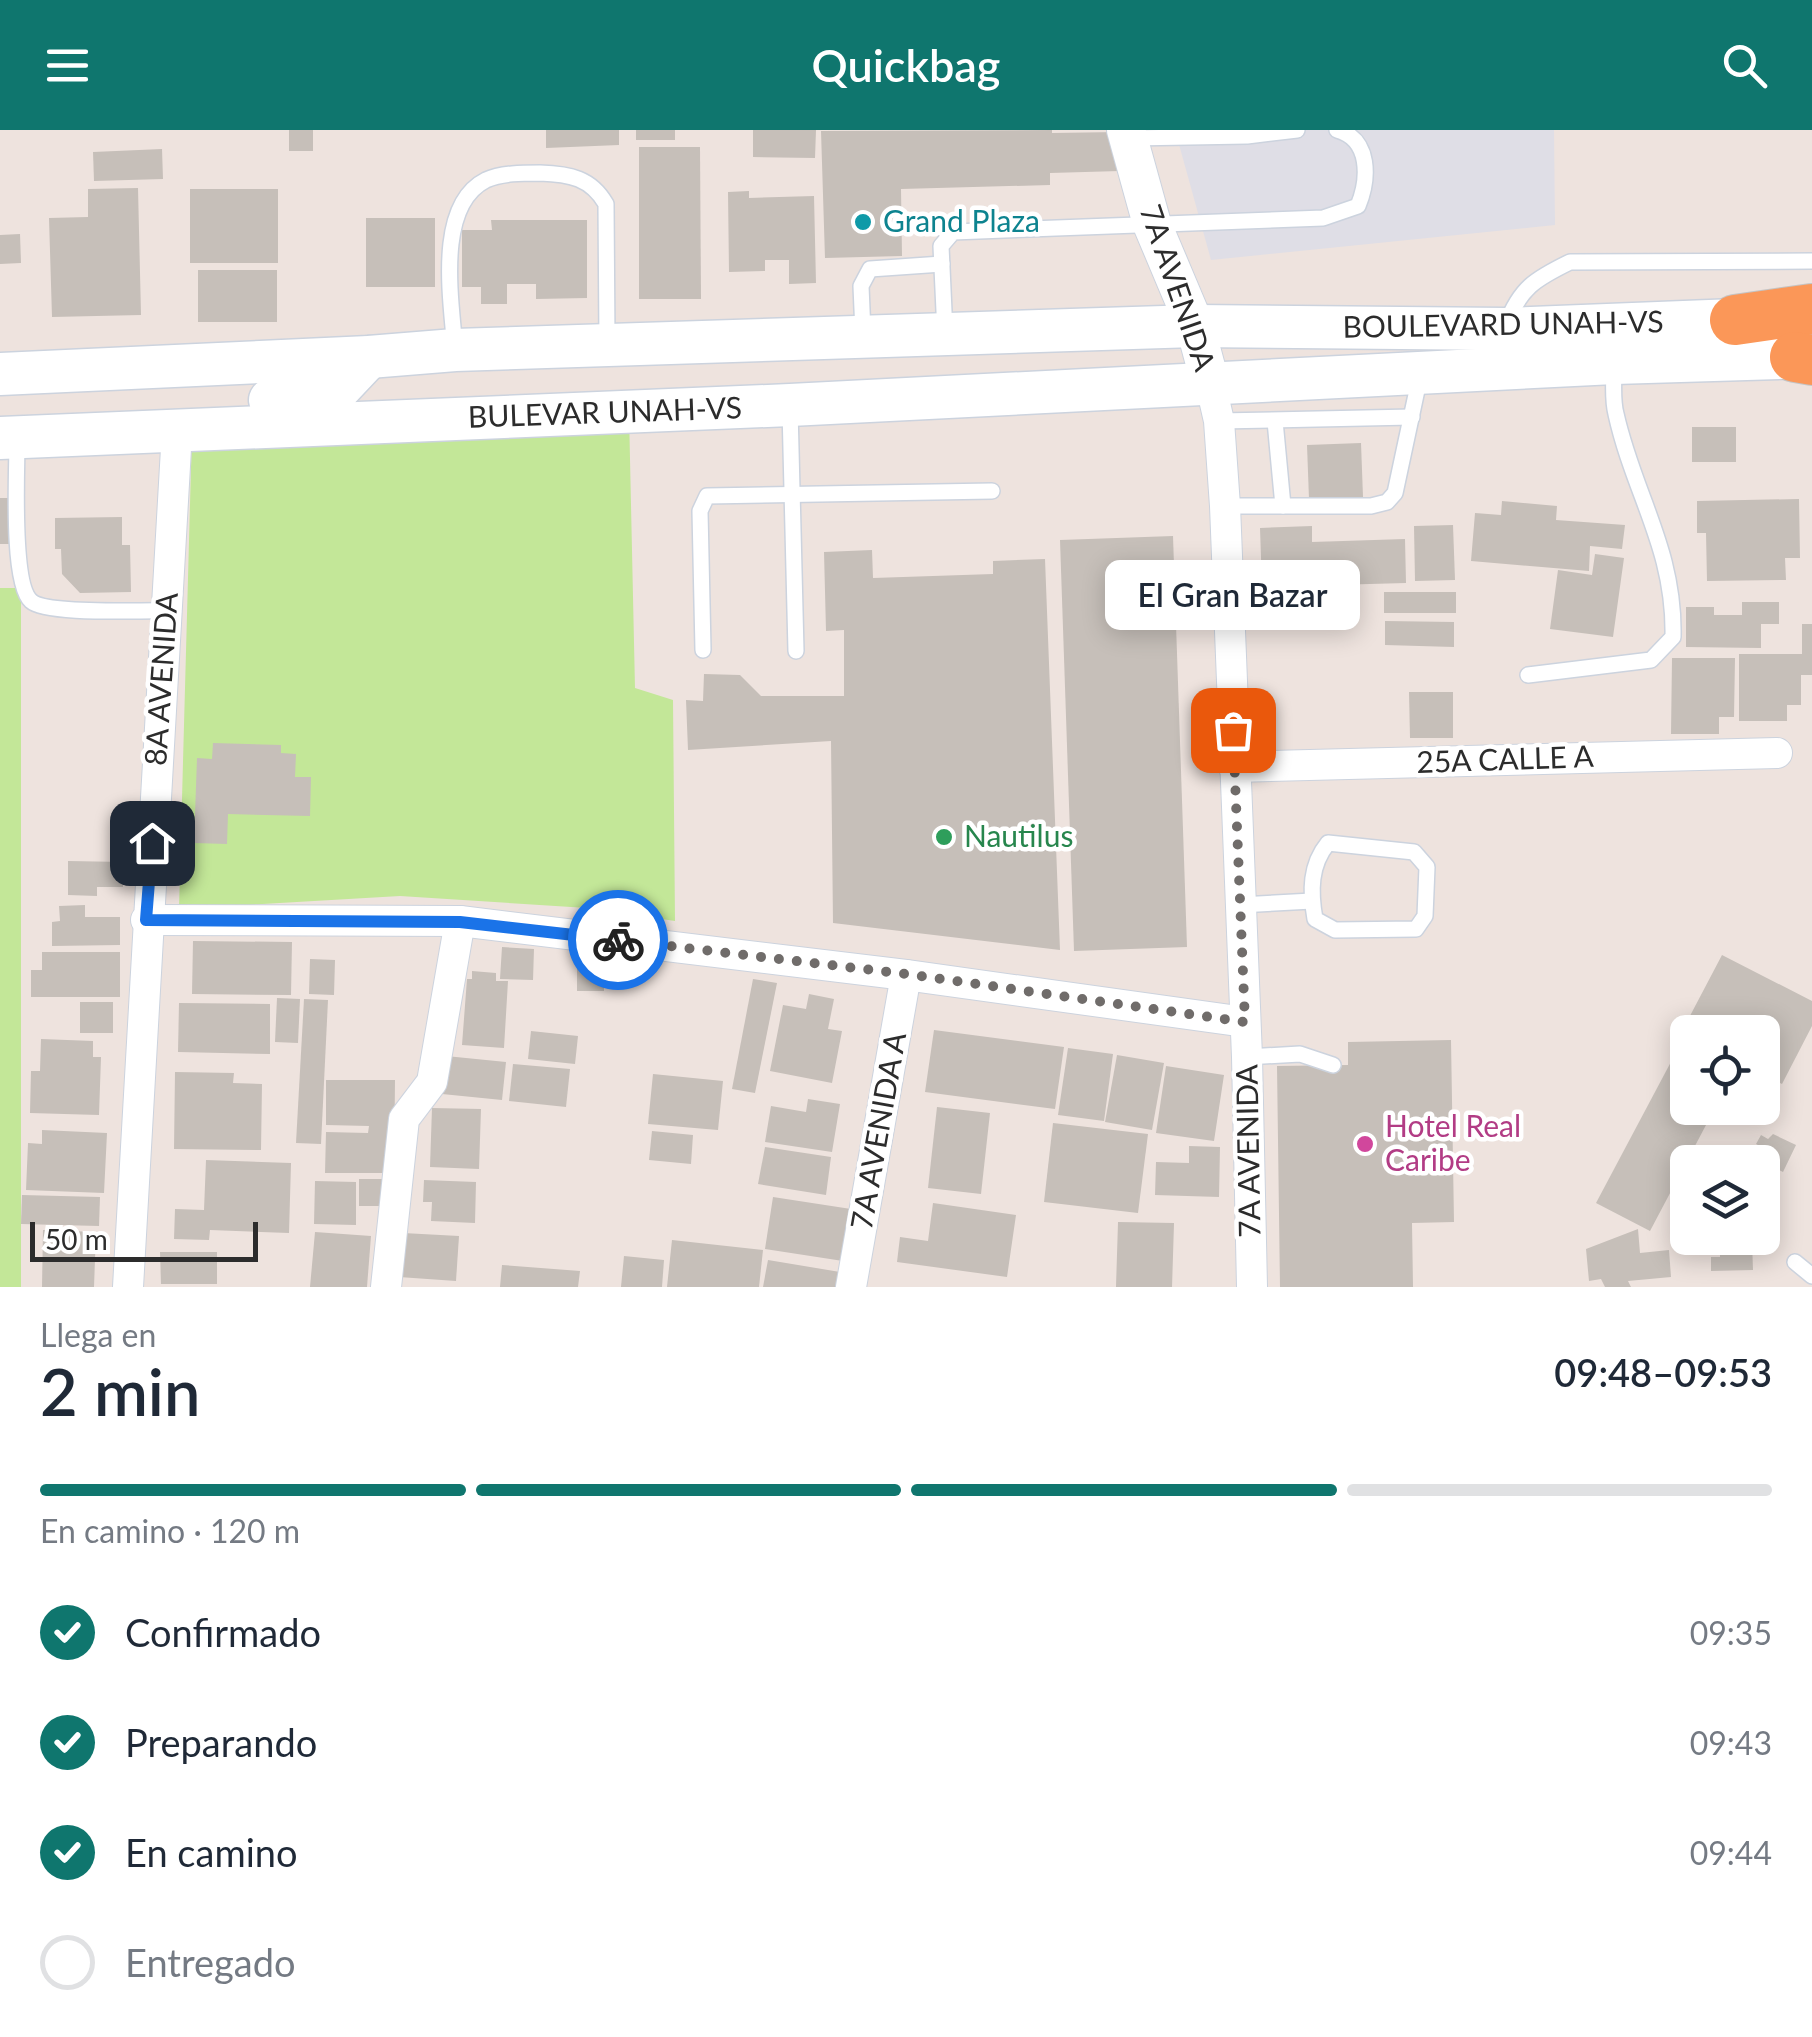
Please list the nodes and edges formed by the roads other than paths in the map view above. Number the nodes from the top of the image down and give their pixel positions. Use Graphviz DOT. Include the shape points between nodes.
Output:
graph roads {
  1 [pos="1297,130"];
  2 [pos="1337,130"];
  3 [pos="1127,134"];
  4 [pos="1152,224"];
  5 [pos="1812,260"];
  6 [pos="942,264"];
  7 [pos="1812,309"];
  8 [pos="1734,320"];
  9 [pos="1194,326"];
  10 [pos="1505,328"];
  11 [pos="945,334"];
  12 [pos="863,337"];
  13 [pos="608,345"];
  14 [pos="454,350"];
  15 [pos="1808,350"];
  16 [pos="369,358"];
  17 [pos="1614,364"];
  18 [pos="0,374"];
  19 [pos="1416,396"];
  20 [pos="1215,403"];
  21 [pos="790,406"];
  22 [pos="1275,421"];
  23 [pos="177,431"];
  24 [pos="8,438"];
  25 [pos="992,491"];
  26 [pos="792,496"];
  27 [pos="1225,506"];
  28 [pos="1283,506"];
  29 [pos="168,610"];
  30 [pos="704,650"];
  31 [pos="796,651"];
  32 [pos="1528,675"];
  33 [pos="1777,753"];
  34 [pos="1234,767"];
  35 [pos="1312,901"];
  36 [pos="1240,905"];
  37 [pos="146,920"];
  38 [pos="460,922"];
  39 [pos="906,974"];
  40 [pos="1245,1022"];
  41 [pos="1247,1058"];
  42 [pos="1333,1064"];
  43 [pos="1795,1262"];
  44 [pos="1812,1276"];
  45 [pos="128,1287"];
  46 [pos="386,1287"];
  47 [pos="851,1287"];
  48 [pos="1252,1287"];
  1 -- 3 [label="lane"];
  2 -- 4 [label="lane" via="1362,150 1366,187 1358,206 1323,218"];
  3 -- 4 [label="street, 7A AVENIDA"];
  4 -- 6 [label="lane" via="953,232 941,246"];
  4 -- 9 [label="street, 7A AVENIDA"];
  5 -- 10 [label="lane" via="1570,262 1538,278 1516,301"];
  6 -- 11 [label="lane"];
  6 -- 12 [label="lane" via="870,270 861,286"];
  7 -- 8 [label="highway"];
  8 -- 10 [label="main road, BOULEVARD UNAH-VS"];
  8 -- 15 [label="main road, BOULEVARD UNAH-VS"];
  9 -- 10 [label="main road, BOULEVARD UNAH-VS"];
  9 -- 11 [label="main road"];
  9 -- 20 [label="street, 7A AVENIDA"];
  11 -- 12 [label="main road"];
  12 -- 13 [label="main road"];
  13 -- 14 [label="main road"];
  13 -- 14 [label="lane" via="606,204 581,178 520,173 486,180 468,196 455,224 448,254"];
  14 -- 16 [label="main road"];
  15 -- 17 [label="main road, BOULEVARD UNAH-VS"];
  16 -- 18 [label="main road"];
  16 -- 23 [label="main road" via="335,393 195,406 183,412"];
  17 -- 19 [label="main road, BOULEVARD UNAH-VS"];
  17 -- 32 [label="lane" via="1614,410 1668,569 1673,637 1651,660"];
  19 -- 20 [label="main road, BOULEVARD UNAH-VS"];
  19 -- 22 [label="lane"];
  19 -- 28 [label="lane" via="1395,493 1386,502"];
  20 -- 21 [label="main road, BULEVAR UNAH-VS"];
  20 -- 22 [label="lane"];
  20 -- 27 [label="street, 7A AVENIDA"];
  21 -- 23 [label="main road, BULEVAR UNAH-VS"];
  21 -- 26 [label="lane"];
  22 -- 28 [label="lane"];
  23 -- 24 [label="main road, BULEVAR UNAH-VS"];
  23 -- 29 [label="street, 8A AVENIDA"];
  24 -- 29 [label="lane" via="22,586 31,602 50,609"];
  25 -- 26 [label="lane"];
  26 -- 30 [label="lane" via="707,496 700,511"];
  26 -- 31 [label="lane"];
  27 -- 28 [label="lane"];
  27 -- 34 [label="street, 7A AVENIDA"];
  29 -- 37 [label="street, 8A AVENIDA"];
  33 -- 34 [label="street, 25A CALLE A"];
  34 -- 36 [label="street, 7A AVENIDA"];
  35 -- 35 [label="lane" via="1314,919 1335,930 1416,928 1425,916 1427,868 1414,852 1328,842 1315,859"];
  35 -- 36 [label="lane"];
  36 -- 40 [label="street, 7A AVENIDA"];
  37 -- 38 [label="street"];
  37 -- 45 [label="street, 8A AVENIDA"];
  38 -- 39 [label="street"];
  38 -- 46 [label="street" via="432,1082 404,1119"];
  39 -- 40 [label="street"];
  39 -- 47 [label="street, 7A AVENIDA A"];
  40 -- 41 [label="street, 7A AVENIDA"];
  41 -- 42 [label="lane" via="1300,1054"];
  41 -- 48 [label="street, 7A AVENIDA"];
  43 -- 44 [label="lane"];
}
